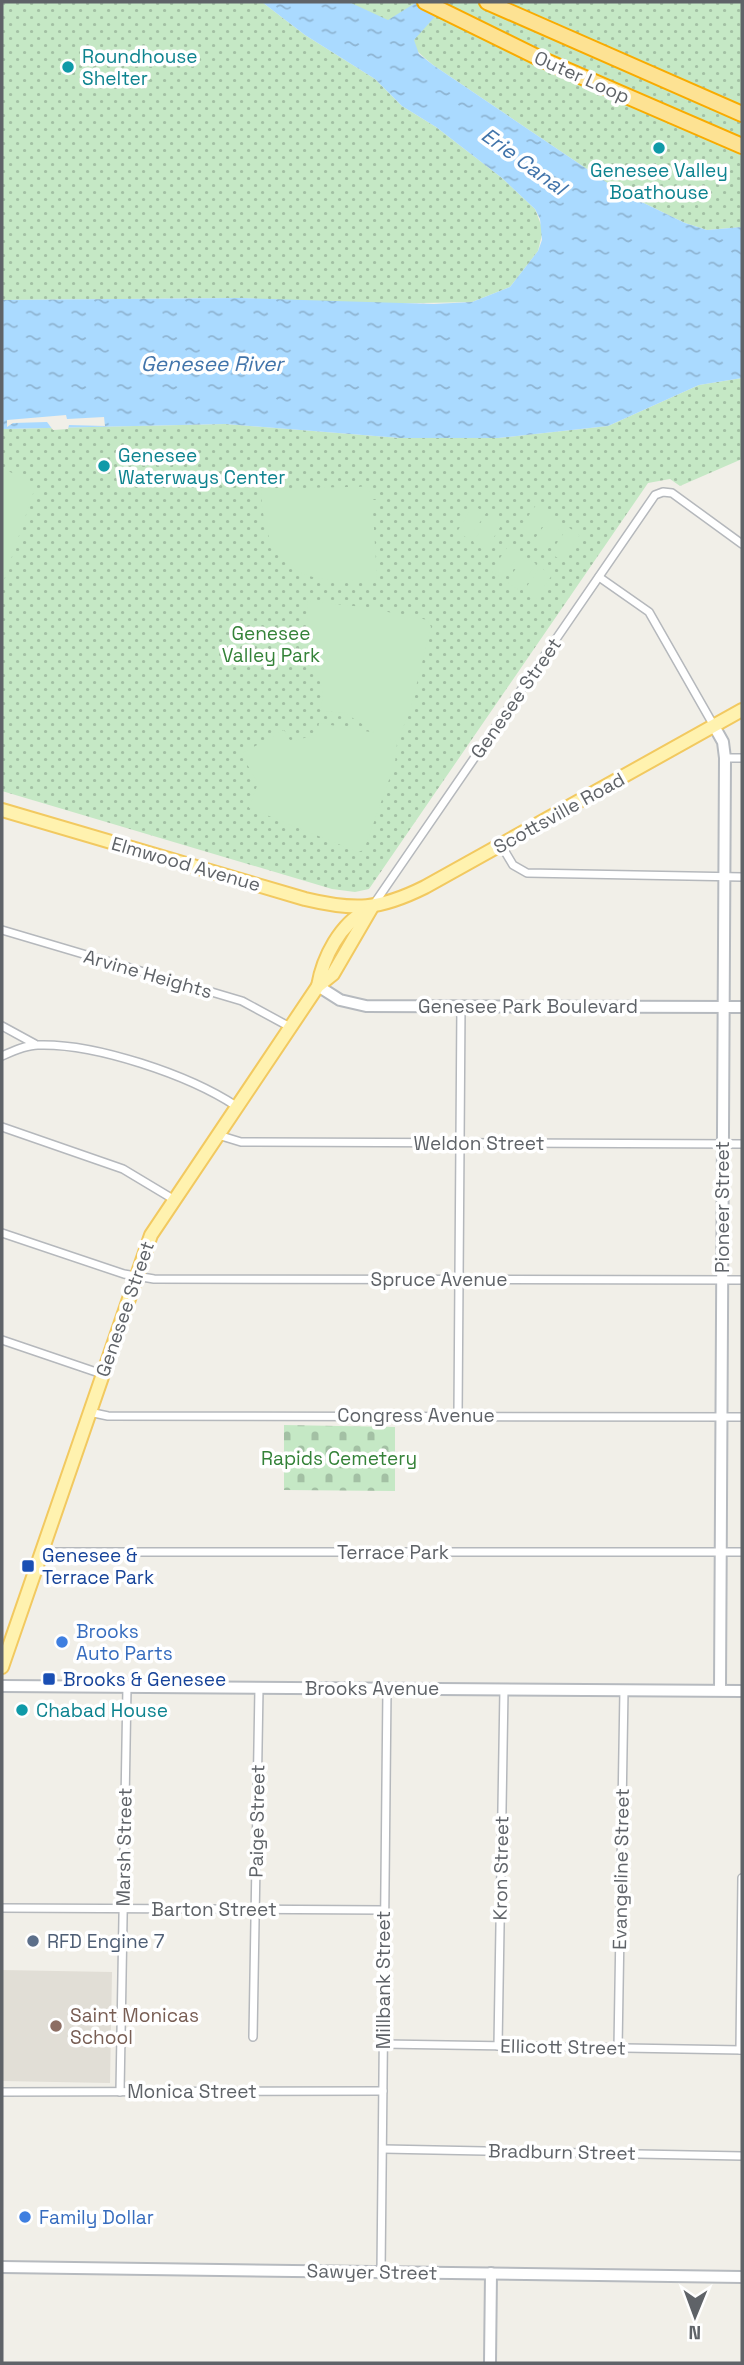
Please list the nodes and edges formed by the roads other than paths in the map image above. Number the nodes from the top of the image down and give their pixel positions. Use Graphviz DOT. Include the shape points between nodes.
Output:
graph roads {
  1 [pos="425,2"];
  2 [pos="487,2"];
  3 [pos="742,114"];
  4 [pos="742,146"];
  5 [pos="742,544"];
  6 [pos="599,577"];
  7 [pos="742,710"];
  8 [pos="714,726"];
  9 [pos="725,758"];
  10 [pos="742,758"];
  11 [pos="2,810"];
  12 [pos="501,845"];
  13 [pos="722,877"];
  14 [pos="742,877"];
  15 [pos="372,908"];
  16 [pos="2,930"];
  17 [pos="318,986"];
  18 [pos="461,1006"];
  19 [pos="722,1007"];
  20 [pos="742,1007"];
  21 [pos="2,1026"];
  22 [pos="290,1027"];
  23 [pos="36,1045"];
  24 [pos="2,1056"];
  25 [pos="236,1106"];
  26 [pos="2,1127"];
  27 [pos="217,1134"];
  28 [pos="460,1142"];
  29 [pos="722,1144"];
  30 [pos="742,1144"];
  31 [pos="173,1199"];
  32 [pos="2,1233"];
  33 [pos="135,1277"];
  34 [pos="460,1279"];
  35 [pos="722,1280"];
  36 [pos="742,1280"];
  37 [pos="2,1340"];
  38 [pos="102,1374"];
  39 [pos="89,1412"];
  40 [pos="458,1415"];
  41 [pos="721,1417"];
  42 [pos="742,1417"];
  43 [pos="43,1549"];
  44 [pos="719,1551"];
  45 [pos="742,1552"];
  46 [pos="2,1667"];
  47 [pos="2,1686"];
  48 [pos="127,1687"];
  49 [pos="259,1688"];
  50 [pos="387,1689"];
  51 [pos="504,1689"];
  52 [pos="624,1690"];
  53 [pos="720,1690"];
  54 [pos="742,1690"];
  55 [pos="742,1878"];
  56 [pos="2,1908"];
  57 [pos="122,1909"];
  58 [pos="256,1909"];
  59 [pos="383,1910"];
  60 [pos="253,2037"];
  61 [pos="383,2044"];
  62 [pos="498,2046"];
  63 [pos="618,2048"];
  64 [pos="741,2050"];
  65 [pos="383,2091"];
  66 [pos="2,2092"];
  67 [pos="120,2092"];
  68 [pos="383,2149"];
  69 [pos="742,2155"];
  70 [pos="2,2267"];
  71 [pos="381,2272"];
  72 [pos="491,2273"];
  73 [pos="742,2277"];
  74 [pos="490,2363"];
  1 -- 4 [label="highway, Outer Loop" via="541,60"];
  2 -- 3 [label="highway, Outer Loop"];
  5 -- 6 [label="street, Genesee Street" via="675,495 663,492 653,498"];
  6 -- 8 [label="street" via="649,612"];
  6 -- 15 [label="street, Genesee Street"];
  7 -- 8 [label="main road, Scottsville Road"];
  8 -- 9 [label="street, Pioneer Street"];
  8 -- 12 [label="main road, Scottsville Road"];
  9 -- 10 [label="street"];
  9 -- 13 [label="street, Pioneer Street"];
  11 -- 15 [label="main road, Elmwood Avenue" via="305,899"];
  12 -- 13 [label="street" via="513,865 527,873"];
  12 -- 15 [label="main road, Scottsville Road" via="414,892"];
  13 -- 14 [label="street"];
  13 -- 19 [label="street, Pioneer Street"];
  15 -- 17 [label="main road, Genesee Street" via="336,969"];
  16 -- 22 [label="street, Arvine Heights" via="242,1001"];
  17 -- 18 [label="street, Genesee Park Boulevard" via="357,1005"];
  17 -- 22 [label="main road, Genesee Street"];
  18 -- 19 [label="street, Genesee Park Boulevard"];
  18 -- 28 [label="street"];
  19 -- 20 [label="street, Genesee Park Boulevard"];
  19 -- 29 [label="street, Pioneer Street"];
  21 -- 23 [label="street"];
  22 -- 25 [label="main road, Genesee Street"];
  23 -- 24 [label="street"];
  23 -- 25 [label="street" via="165,1070"];
  25 -- 27 [label="main road, Genesee Street"];
  26 -- 31 [label="street" via="123,1169"];
  27 -- 28 [label="street, Weldon Street" via="240,1142"];
  27 -- 31 [label="main road, Genesee Street"];
  28 -- 29 [label="street, Weldon Street"];
  28 -- 34 [label="street"];
  29 -- 30 [label="street, Weldon Street"];
  29 -- 35 [label="street, Pioneer Street"];
  31 -- 33 [label="main road, Genesee Street" via="151,1235"];
  32 -- 33 [label="street, Spruce Avenue"];
  33 -- 34 [label="street, Spruce Avenue"];
  33 -- 38 [label="main road, Genesee Street"];
  34 -- 35 [label="street, Spruce Avenue"];
  34 -- 40 [label="street"];
  35 -- 36 [label="street, Spruce Avenue"];
  35 -- 41 [label="street, Pioneer Street"];
  37 -- 38 [label="street"];
  38 -- 39 [label="main road, Genesee Street"];
  39 -- 40 [label="street, Congress Avenue" via="108,1416"];
  39 -- 43 [label="main road, Genesee Street"];
  40 -- 41 [label="street, Congress Avenue"];
  41 -- 42 [label="street, Congress Avenue"];
  41 -- 44 [label="street, Pioneer Street"];
  43 -- 44 [label="street, Terrace Park"];
  43 -- 46 [label="main road, Genesee Street"];
  44 -- 45 [label="street, Terrace Park"];
  44 -- 53 [label="street, Pioneer Street"];
  47 -- 48 [label="street, Brooks Avenue"];
  48 -- 49 [label="street, Brooks Avenue"];
  48 -- 57 [label="street, Marsh Street"];
  49 -- 50 [label="street, Brooks Avenue"];
  49 -- 58 [label="street, Paige Street"];
  50 -- 51 [label="street, Brooks Avenue"];
  50 -- 59 [label="street, Millbank Street"];
  51 -- 52 [label="street, Brooks Avenue"];
  51 -- 62 [label="street, Kron Street"];
  52 -- 53 [label="street, Brooks Avenue"];
  52 -- 63 [label="street, Evangeline Street"];
  53 -- 54 [label="street, Brooks Avenue"];
  55 -- 64 [label="street"];
  56 -- 57 [label="street, Barton Street"];
  57 -- 58 [label="street, Barton Street"];
  57 -- 67 [label="street, Marsh Street"];
  58 -- 59 [label="street, Barton Street"];
  58 -- 60 [label="street, Paige Street"];
  59 -- 61 [label="street, Millbank Street"];
  61 -- 62 [label="street, Ellicott Street"];
  61 -- 65 [label="street, Millbank Street"];
  62 -- 63 [label="street, Ellicott Street"];
  63 -- 64 [label="street, Ellicott Street"];
  65 -- 67 [label="street, Monica Street"];
  65 -- 68 [label="street, Millbank Street"];
  66 -- 67 [label="street, Monica Street"];
  68 -- 69 [label="street, Bradburn Street"];
  68 -- 71 [label="street, Millbank Street"];
  70 -- 71 [label="street, Sawyer Street"];
  71 -- 72 [label="street, Sawyer Street"];
  72 -- 73 [label="street, Sawyer Street"];
  72 -- 74 [label="street"];
}
